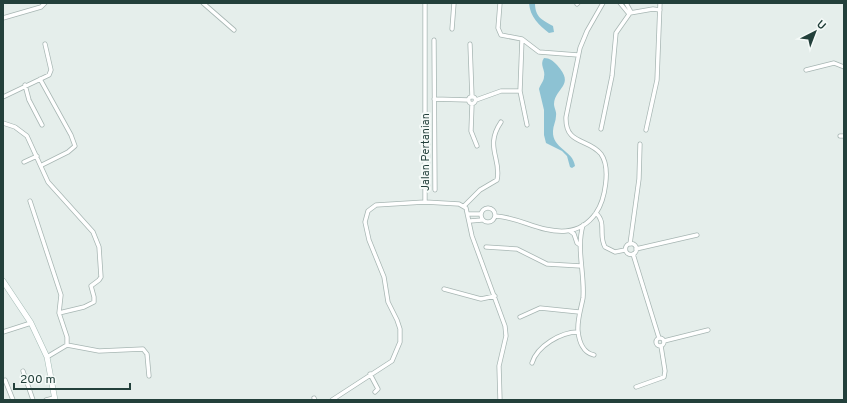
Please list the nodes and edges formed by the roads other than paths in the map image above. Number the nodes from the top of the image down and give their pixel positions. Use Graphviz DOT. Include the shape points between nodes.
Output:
graph roads {
  1 [pos="45,3"];
  2 [pos="203,3"];
  3 [pos="425,3"];
  4 [pos="454,3"];
  5 [pos="500,3"];
  6 [pos="603,3"];
  7 [pos="620,3"];
  8 [pos="626,3"];
  9 [pos="660,3"];
  10 [pos="660,10"];
  11 [pos="630,13"];
  12 [pos="3,18"];
  13 [pos="452,29"];
  14 [pos="234,30"];
  15 [pos="522,39"];
  16 [pos="434,40"];
  17 [pos="45,44"];
  18 [pos="470,44"];
  19 [pos="578,55"];
  20 [pos="844,67"];
  21 [pos="806,70"];
  22 [pos="40,79"];
  23 [pos="25,85"];
  24 [pos="520,91"];
  25 [pos="3,97"];
  26 [pos="472,97"];
  27 [pos="434,98"];
  28 [pos="469,100"];
  29 [pos="476,100"];
  30 [pos="472,104"];
  31 [pos="501,122"];
  32 [pos="3,123"];
  33 [pos="42,125"];
  34 [pos="527,125"];
  35 [pos="601,129"];
  36 [pos="646,130"];
  37 [pos="640,144"];
  38 [pos="477,146"];
  39 [pos="37,156"];
  40 [pos="24,162"];
  41 [pos="42,165"];
  42 [pos="435,190"];
  43 [pos="30,201"];
  44 [pos="425,202"];
  45 [pos="464,206"];
  46 [pos="596,213"];
  47 [pos="469,214"];
  48 [pos="480,214"];
  49 [pos="495,216"];
  50 [pos="482,220"];
  51 [pos="470,221"];
  52 [pos="583,225"];
  53 [pos="570,231"];
  54 [pos="697,235"];
  55 [pos="630,244"];
  56 [pos="580,245"];
  57 [pos="486,247"];
  58 [pos="636,249"];
  59 [pos="625,250"];
  60 [pos="633,254"];
  61 [pos="581,266"];
  62 [pos="3,281"];
  63 [pos="444,289"];
  64 [pos="495,296"];
  65 [pos="59,312"];
  66 [pos="579,312"];
  67 [pos="520,317"];
  68 [pos="31,323"];
  69 [pos="708,330"];
  70 [pos="3,332"];
  71 [pos="578,332"];
  72 [pos="659,338"];
  73 [pos="664,341"];
  74 [pos="67,345"];
  75 [pos="661,346"];
  76 [pos="594,356"];
  77 [pos="47,357"];
  78 [pos="532,363"];
  79 [pos="23,371"];
  80 [pos="370,374"];
  81 [pos="149,376"];
  82 [pos="5,380"];
  83 [pos="636,387"];
  84 [pos="375,392"];
  85 [pos="54,399"];
  86 [pos="12,400"];
  87 [pos="33,400"];
  88 [pos="46,400"];
  89 [pos="332,400"];
  90 [pos="500,400"];
  1 -- 12 [label="street" via="41,7"];
  2 -- 14 [label="street"];
  3 -- 44 [label="street, Jalan Pertanian"];
  4 -- 13 [label="street"];
  5 -- 15 [label="street" via="498,31 503,36"];
  6 -- 19 [label="street" via="584,37"];
  7 -- 11 [label="street"];
  8 -- 11 [label="street"];
  9 -- 10 [label="street"];
  10 -- 11 [label="street"];
  10 -- 36 [label="street" via="657,80"];
  11 -- 35 [label="street" via="616,33 612,76"];
  15 -- 19 [label="street" via="539,52"];
  15 -- 24 [label="street"];
  16 -- 27 [label="street"];
  17 -- 22 [label="street" via="51,72"];
  18 -- 26 [label="street"];
  19 -- 46 [label="street" via="566,122 570,134 597,150 606,166 604,189"];
  20 -- 21 [label="street" via="834,63"];
  22 -- 23 [label="street"];
  22 -- 41 [label="street" via="75,146"];
  23 -- 25 [label="street"];
  23 -- 33 [label="street" via="29,100"];
  24 -- 29 [label="street" via="501,90"];
  24 -- 34 [label="street"];
  26 -- 28 [label="street"];
  26 -- 29 [label="street"];
  27 -- 28 [label="street"];
  27 -- 42 [label="street"];
  28 -- 30 [label="street"];
  29 -- 30 [label="street"];
  30 -- 38 [label="street" via="471,131"];
  31 -- 45 [label="street" via="493,143 497,180 480,190"];
  32 -- 39 [label="street" via="15,127 27,136"];
  37 -- 55 [label="street" via="639,179"];
  39 -- 40 [label="street"];
  39 -- 41 [label="street"];
  41 -- 65 [label="street" via="48,182 93,232 101,260 100,279 90,286 94,302 84,307"];
  43 -- 65 [label="street" via="61,295"];
  44 -- 45 [label="street, Jalan Pertanian"];
  44 -- 80 [label="street" via="376,205 371,207 366,216 369,240 384,277 388,302 400,330 400,342 395,356"];
  45 -- 47 [label="street"];
  46 -- 52 [label="street"];
  46 -- 59 [label="street" via="602,221 602,242 605,247 615,252"];
  47 -- 48 [label="street"];
  47 -- 51 [label="street"];
  48 -- 49 [label="street" via="484,209 490,208"];
  48 -- 50 [label="street"];
  49 -- 50 [label="street" via="490,222"];
  49 -- 53 [label="street" via="511,217 546,231"];
  50 -- 51 [label="street"];
  51 -- 64 [label="street" via="472,236"];
  52 -- 53 [label="street"];
  52 -- 56 [label="street"];
  53 -- 56 [label="street"];
  54 -- 58 [label="street"];
  55 -- 58 [label="street"];
  55 -- 59 [label="street"];
  56 -- 61 [label="street"];
  57 -- 61 [label="street" via="517,249 547,264"];
  58 -- 60 [label="street"];
  59 -- 60 [label="street"];
  60 -- 72 [label="street"];
  61 -- 66 [label="street" via="583,298"];
  62 -- 68 [label="main road"];
  63 -- 64 [label="street" via="481,299"];
  64 -- 90 [label="street" via="506,330 499,366"];
  65 -- 74 [label="street"];
  66 -- 67 [label="street" via="540,308"];
  66 -- 71 [label="street"];
  68 -- 70 [label="street"];
  68 -- 77 [label="main road"];
  69 -- 73 [label="street"];
  71 -- 76 [label="street" via="582,345"];
  71 -- 78 [label="street" via="571,332 549,342"];
  72 -- 73 [label="street"];
  72 -- 75 [label="street" via="656,343"];
  73 -- 75 [label="street"];
  74 -- 77 [label="street"];
  74 -- 81 [label="street" via="99,351 143,349 147,354"];
  75 -- 83 [label="street" via="664,377"];
  77 -- 85 [label="main road"];
  79 -- 87 [label="street"];
  80 -- 84 [label="street" via="378,389"];
  80 -- 89 [label="street"];
  82 -- 86 [label="street"];
  85 -- 88 [label="street"];
}
